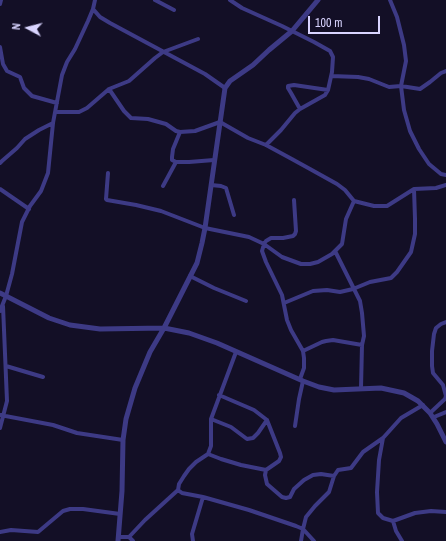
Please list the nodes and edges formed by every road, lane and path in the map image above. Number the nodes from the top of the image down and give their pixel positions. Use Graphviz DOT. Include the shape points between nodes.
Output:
graph roads {
  1 [pos="1,0"];
  2 [pos="95,0"];
  3 [pos="155,0"];
  4 [pos="230,0"];
  5 [pos="318,0"];
  6 [pos="390,0"];
  7 [pos="0,4"];
  8 [pos="93,9"];
  9 [pos="174,10"];
  10 [pos="292,32"];
  11 [pos="198,39"];
  12 [pos="0,47"];
  13 [pos="164,52"];
  14 [pos="446,72"];
  15 [pos="331,76"];
  16 [pos="401,86"];
  17 [pos="109,88"];
  18 [pos="225,88"];
  19 [pos="328,90"];
  20 [pos="57,103"];
  21 [pos="300,109"];
  22 [pos="56,112"];
  23 [pos="220,122"];
  24 [pos="53,123"];
  25 [pos="180,132"];
  26 [pos="266,145"];
  27 [pos="214,160"];
  28 [pos="176,162"];
  29 [pos="0,163"];
  30 [pos="108,173"];
  31 [pos="446,175"];
  32 [pos="211,185"];
  33 [pos="446,185"];
  34 [pos="163,186"];
  35 [pos="0,189"];
  36 [pos="414,189"];
  37 [pos="294,200"];
  38 [pos="354,201"];
  39 [pos="29,209"];
  40 [pos="234,215"];
  41 [pos="205,228"];
  42 [pos="264,244"];
  43 [pos="335,251"];
  44 [pos="190,276"];
  45 [pos="353,289"];
  46 [pos="0,293"];
  47 [pos="6,296"];
  48 [pos="246,301"];
  49 [pos="284,303"];
  50 [pos="3,306"];
  51 [pos="0,311"];
  52 [pos="446,322"];
  53 [pos="164,328"];
  54 [pos="362,345"];
  55 [pos="303,351"];
  56 [pos="236,352"];
  57 [pos="6,366"];
  58 [pos="43,377"];
  59 [pos="302,380"];
  60 [pos="361,388"];
  61 [pos="219,395"];
  62 [pos="446,400"];
  63 [pos="423,405"];
  64 [pos="446,412"];
  65 [pos="2,415"];
  66 [pos="432,415"];
  67 [pos="211,419"];
  68 [pos="267,420"];
  69 [pos="295,426"];
  70 [pos="0,428"];
  71 [pos="384,438"];
  72 [pos="123,440"];
  73 [pos="446,442"];
  74 [pos="208,454"];
  75 [pos="266,470"];
  76 [pos="334,476"];
  77 [pos="178,490"];
  78 [pos="203,497"];
  79 [pos="446,512"];
  80 [pos="120,514"];
  81 [pos="393,521"];
  82 [pos="303,529"];
  83 [pos="0,532"];
  84 [pos="129,537"];
  85 [pos="118,539"];
  86 [pos="132,541"];
  87 [pos="193,541"];
  88 [pos="301,541"];
  89 [pos="314,541"];
  90 [pos="402,541"];
  1 -- 7 [label="street"];
  2 -- 8 [label="street"];
  3 -- 9 [label="street"];
  4 -- 10 [label="street"];
  5 -- 10 [label="street"];
  6 -- 16 [label="street" via="404,45 406,61"];
  8 -- 13 [label="street" via="100,17"];
  8 -- 20 [label="street" via="64,69"];
  10 -- 15 [label="street" via="330,51 333,57"];
  10 -- 18 [label="street" via="230,81"];
  11 -- 13 [label="street"];
  12 -- 20 [label="street" via="7,71 20,77 24,88 32,96"];
  13 -- 17 [label="street" via="129,81"];
  13 -- 18 [label="street"];
  14 -- 16 [label="street" via="441,72 420,89"];
  15 -- 16 [label="street" via="369,79 388,87"];
  15 -- 19 [label="street"];
  16 -- 31 [label="street" via="404,110 418,149 429,164"];
  17 -- 22 [label="street" via="79,112"];
  17 -- 25 [label="street" via="131,118 166,124"];
  18 -- 23 [label="street"];
  19 -- 21 [label="street" via="325,95"];
  19 -- 21 [label="street" via="288,86"];
  20 -- 22 [label="street"];
  21 -- 26 [label="street"];
  22 -- 24 [label="street"];
  23 -- 25 [label="street" via="195,131"];
  23 -- 26 [label="street"];
  23 -- 27 [label="street"];
  24 -- 29 [label="street" via="25,139"];
  24 -- 39 [label="street" via="48,173 41,191"];
  25 -- 28 [label="street" via="173,149 172,160"];
  26 -- 38 [label="street" via="337,184"];
  27 -- 28 [label="street"];
  27 -- 32 [label="street"];
  28 -- 34 [label="street"];
  30 -- 41 [label="street" via="106,199 161,211"];
  32 -- 40 [label="street" via="226,188"];
  32 -- 41 [label="street"];
  33 -- 36 [label="street"];
  35 -- 39 [label="street"];
  36 -- 38 [label="street" via="387,206"];
  36 -- 45 [label="street" via="415,234 411,252 391,278"];
  37 -- 42 [label="street" via="295,234 271,238"];
  38 -- 43 [label="street" via="346,219 342,244"];
  39 -- 47 [label="street" via="22,222"];
  41 -- 42 [label="street"];
  41 -- 44 [label="street" via="197,263"];
  42 -- 43 [label="street" via="282,257 301,264 318,262"];
  42 -- 49 [label="street" via="262,251"];
  43 -- 45 [label="street"];
  44 -- 48 [label="street"];
  44 -- 53 [label="street"];
  45 -- 49 [label="street" via="340,292 313,291"];
  45 -- 54 [label="street" via="360,301 362,313"];
  46 -- 47 [label="street"];
  47 -- 50 [label="street"];
  47 -- 53 [label="street" via="48,318 70,325 100,329"];
  49 -- 55 [label="street" via="291,330"];
  50 -- 51 [label="street"];
  50 -- 57 [label="street"];
  52 -- 62 [label="street" via="436,328 432,350 433,373 443,385"];
  53 -- 56 [label="street" via="189,333"];
  53 -- 72 [label="street" via="150,352 135,388"];
  54 -- 55 [label="street" via="333,340"];
  54 -- 60 [label="street"];
  55 -- 59 [label="street"];
  56 -- 59 [label="street"];
  56 -- 61 [label="street"];
  57 -- 58 [label="street"];
  57 -- 65 [label="street" via="7,401"];
  59 -- 60 [label="street" via="334,390"];
  59 -- 69 [label="street"];
  60 -- 63 [label="street" via="381,388 404,393"];
  61 -- 67 [label="street"];
  61 -- 68 [label="street" via="254,410"];
  62 -- 66 [label="street"];
  63 -- 66 [label="street"];
  63 -- 71 [label="street" via="401,418"];
  64 -- 66 [label="street"];
  65 -- 70 [label="street"];
  65 -- 72 [label="street" via="53,425 77,433"];
  66 -- 73 [label="street"];
  67 -- 68 [label="street" via="231,427 247,439 253,438"];
  67 -- 74 [label="street" via="211,446"];
  68 -- 75 [label="street" via="281,457"];
  71 -- 76 [label="street" via="363,452 351,468 338,470"];
  71 -- 81 [label="street" via="378,473 377,508 383,518"];
  72 -- 80 [label="street"];
  74 -- 75 [label="street"];
  74 -- 77 [label="street" via="189,469"];
  75 -- 76 [label="street" via="264,475 267,484 286,498 290,497 304,480 314,475"];
  76 -- 82 [label="street" via="329,492 306,517"];
  77 -- 78 [label="street"];
  77 -- 84 [label="street"];
  78 -- 82 [label="street"];
  78 -- 87 [label="street" via="192,534"];
  79 -- 81 [label="street" via="415,513"];
  80 -- 83 [label="street" via="83,508 70,509 38,532"];
  80 -- 85 [label="street"];
  81 -- 90 [label="street"];
  82 -- 88 [label="street"];
  82 -- 89 [label="street"];
  84 -- 85 [label="street"];
  84 -- 86 [label="street"];
}
